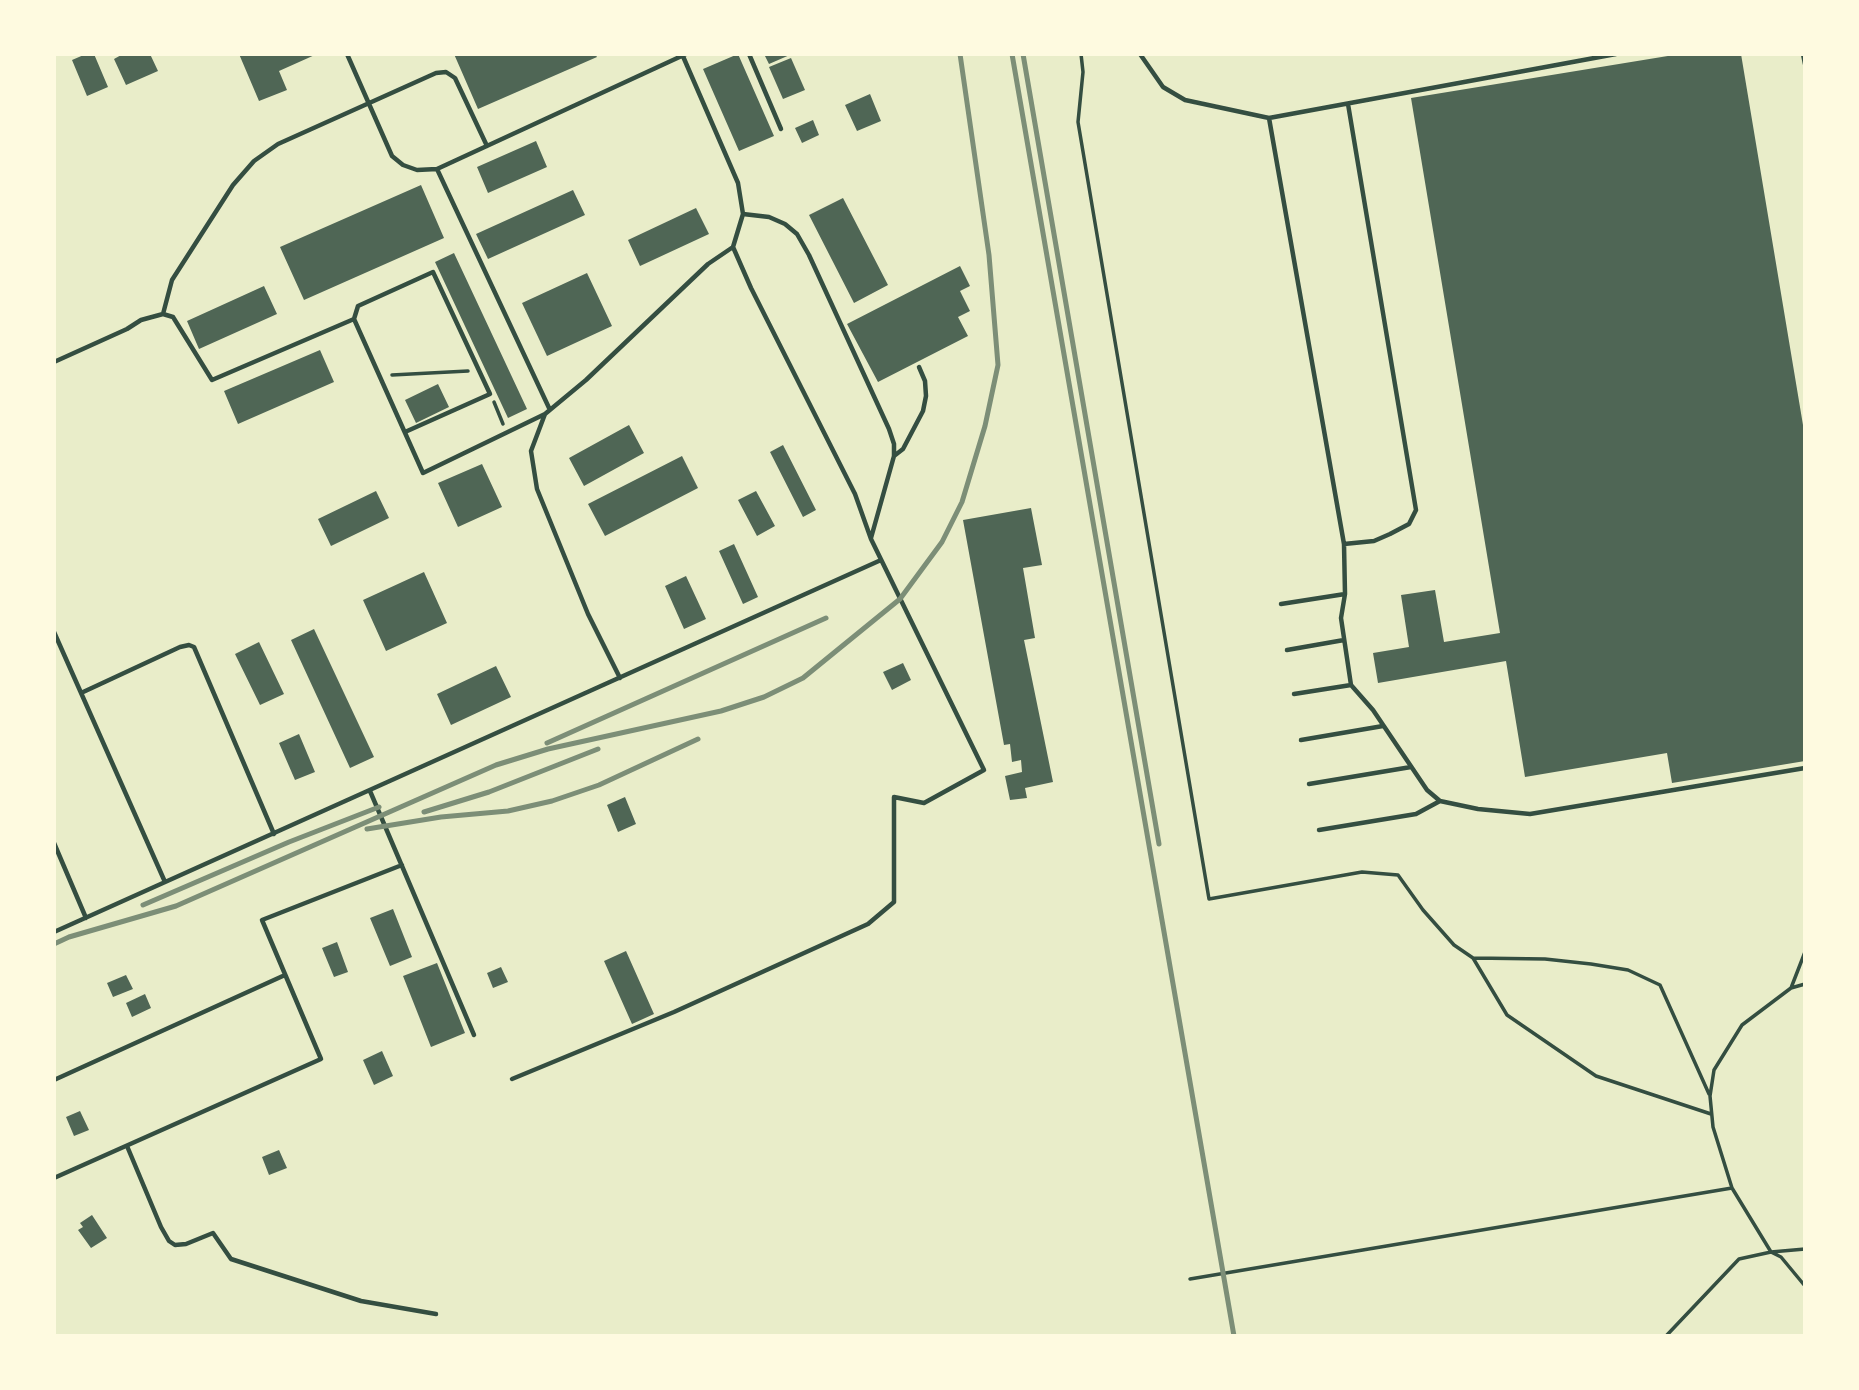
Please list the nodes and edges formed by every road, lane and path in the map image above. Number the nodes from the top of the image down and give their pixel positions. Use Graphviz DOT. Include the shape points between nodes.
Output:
graph roads {
  1 [pos="347,54"];
  2 [pos="748,54"];
  3 [pos="1081,54"];
  4 [pos="1140,54"];
  5 [pos="1616,54"];
  6 [pos="1803,54"];
  7 [pos="683,55"];
  8 [pos="1805,64"];
  9 [pos="369,103"];
  10 [pos="1348,103"];
  11 [pos="1269,118"];
  12 [pos="781,129"];
  13 [pos="486,146"];
  14 [pos="437,169"];
  15 [pos="743,214"];
  16 [pos="733,247"];
  17 [pos="163,314"];
  18 [pos="354,319"];
  19 [pos="54,362"];
  20 [pos="919,367"];
  21 [pos="479,371"];
  22 [pos="379,375"];
  23 [pos="490,394"];
  24 [pos="547,412"];
  25 [pos="501,418"];
  26 [pos="405,432"];
  27 [pos="894,456"];
  28 [pos="871,539"];
  29 [pos="1344,544"];
  30 [pos="881,560"];
  31 [pos="1345,594"];
  32 [pos="1281,604"];
  33 [pos="54,632"];
  34 [pos="1344,640"];
  35 [pos="56,643"];
  36 [pos="1287,650"];
  37 [pos="620,678"];
  38 [pos="1351,685"];
  39 [pos="81,693"];
  40 [pos="1294,694"];
  41 [pos="1384,726"];
  42 [pos="1301,740"];
  43 [pos="1411,766"];
  44 [pos="1805,768"];
  45 [pos="1309,784"];
  46 [pos="370,791"];
  47 [pos="1440,801"];
  48 [pos="1319,830"];
  49 [pos="274,834"];
  50 [pos="54,843"];
  51 [pos="402,865"];
  52 [pos="166,882"];
  53 [pos="86,918"];
  54 [pos="54,932"];
  55 [pos="1805,952"];
  56 [pos="1473,958"];
  57 [pos="285,975"];
  58 [pos="1805,984"];
  59 [pos="1791,988"];
  60 [pos="474,1035"];
  61 [pos="512,1079"];
  62 [pos="54,1080"];
  63 [pos="1710,1096"];
  64 [pos="1711,1114"];
  65 [pos="127,1146"];
  66 [pos="54,1178"];
  67 [pos="1732,1188"];
  68 [pos="1805,1249"];
  69 [pos="1771,1252"];
  70 [pos="1190,1279"];
  71 [pos="1805,1286"];
  72 [pos="436,1314"];
  73 [pos="1666,1336"];
  1 -- 9 [label="lane"];
  2 -- 12 [label="lane"];
  3 -- 56 [label="path" via="1078,122 1209,899 1362,872 1398,875 1454,945"];
  4 -- 11 [label="lane" via="1163,87 1185,100"];
  5 -- 10 [label="lane"];
  6 -- 8 [label="lane"];
  7 -- 13 [label="lane"];
  7 -- 15 [label="lane" via="738,183"];
  9 -- 13 [label="lane" via="446,72 455,78"];
  9 -- 14 [label="lane" via="392,156 417,170"];
  9 -- 17 [label="lane" via="278,144 254,161 233,185 172,280"];
  10 -- 11 [label="lane"];
  10 -- 29 [label="lane" via="1416,510 1409,524 1390,534"];
  11 -- 29 [label="lane"];
  13 -- 14 [label="lane"];
  14 -- 24 [label="lane"];
  15 -- 16 [label="lane"];
  15 -- 27 [label="lane" via="769,218 797,234 889,429"];
  16 -- 24 [label="lane" via="708,264"];
  16 -- 28 [label="lane" via="855,494"];
  17 -- 18 [label="lane" via="173,317 212,380"];
  17 -- 19 [label="lane"];
  18 -- 21 [label="lane" via="358,306 433,272"];
  18 -- 22 [label="lane"];
  20 -- 27 [label="lane" via="925,381 923,411 903,449"];
  21 -- 22 [label="path"];
  21 -- 23 [label="lane"];
  22 -- 26 [label="lane"];
  23 -- 25 [label="path"];
  23 -- 26 [label="lane"];
  24 -- 26 [label="lane" via="423,473"];
  24 -- 37 [label="lane" via="531,451 537,489 588,614"];
  27 -- 28 [label="lane"];
  28 -- 30 [label="lane"];
  29 -- 31 [label="lane"];
  30 -- 37 [label="lane"];
  30 -- 61 [label="lane" via="984,770 924,803 894,797 894,902 868,924"];
  31 -- 32 [label="lane"];
  31 -- 34 [label="lane"];
  33 -- 35 [label="lane"];
  34 -- 36 [label="lane"];
  34 -- 38 [label="lane"];
  35 -- 39 [label="lane"];
  37 -- 46 [label="lane"];
  38 -- 40 [label="lane"];
  38 -- 41 [label="lane"];
  39 -- 49 [label="lane" via="180,647 194,647"];
  39 -- 52 [label="lane"];
  41 -- 42 [label="lane"];
  41 -- 43 [label="lane"];
  43 -- 45 [label="lane"];
  43 -- 47 [label="lane"];
  44 -- 47 [label="lane" via="1530,814"];
  46 -- 49 [label="lane"];
  46 -- 51 [label="lane"];
  47 -- 48 [label="lane" via="1416,814"];
  49 -- 52 [label="lane"];
  50 -- 53 [label="lane"];
  51 -- 57 [label="lane" via="262,920"];
  51 -- 60 [label="lane"];
  52 -- 53 [label="lane"];
  53 -- 54 [label="lane"];
  55 -- 59 [label="path"];
  56 -- 63 [label="path" via="1591,964 1628,970 1660,985"];
  56 -- 64 [label="path" via="1507,1015 1596,1076"];
  57 -- 62 [label="lane"];
  57 -- 65 [label="lane" via="321,1059"];
  58 -- 59 [label="path"];
  59 -- 63 [label="path" via="1742,1025 1714,1070"];
  63 -- 64 [label="path"];
  64 -- 67 [label="path"];
  65 -- 66 [label="lane"];
  65 -- 72 [label="lane" via="161,1227 175,1245 213,1233 231,1259 360,1301"];
  67 -- 69 [label="path"];
  67 -- 70 [label="path"];
  68 -- 69 [label="path"];
  69 -- 71 [label="path" via="1781,1256"];
  69 -- 73 [label="path" via="1739,1259"];
}
